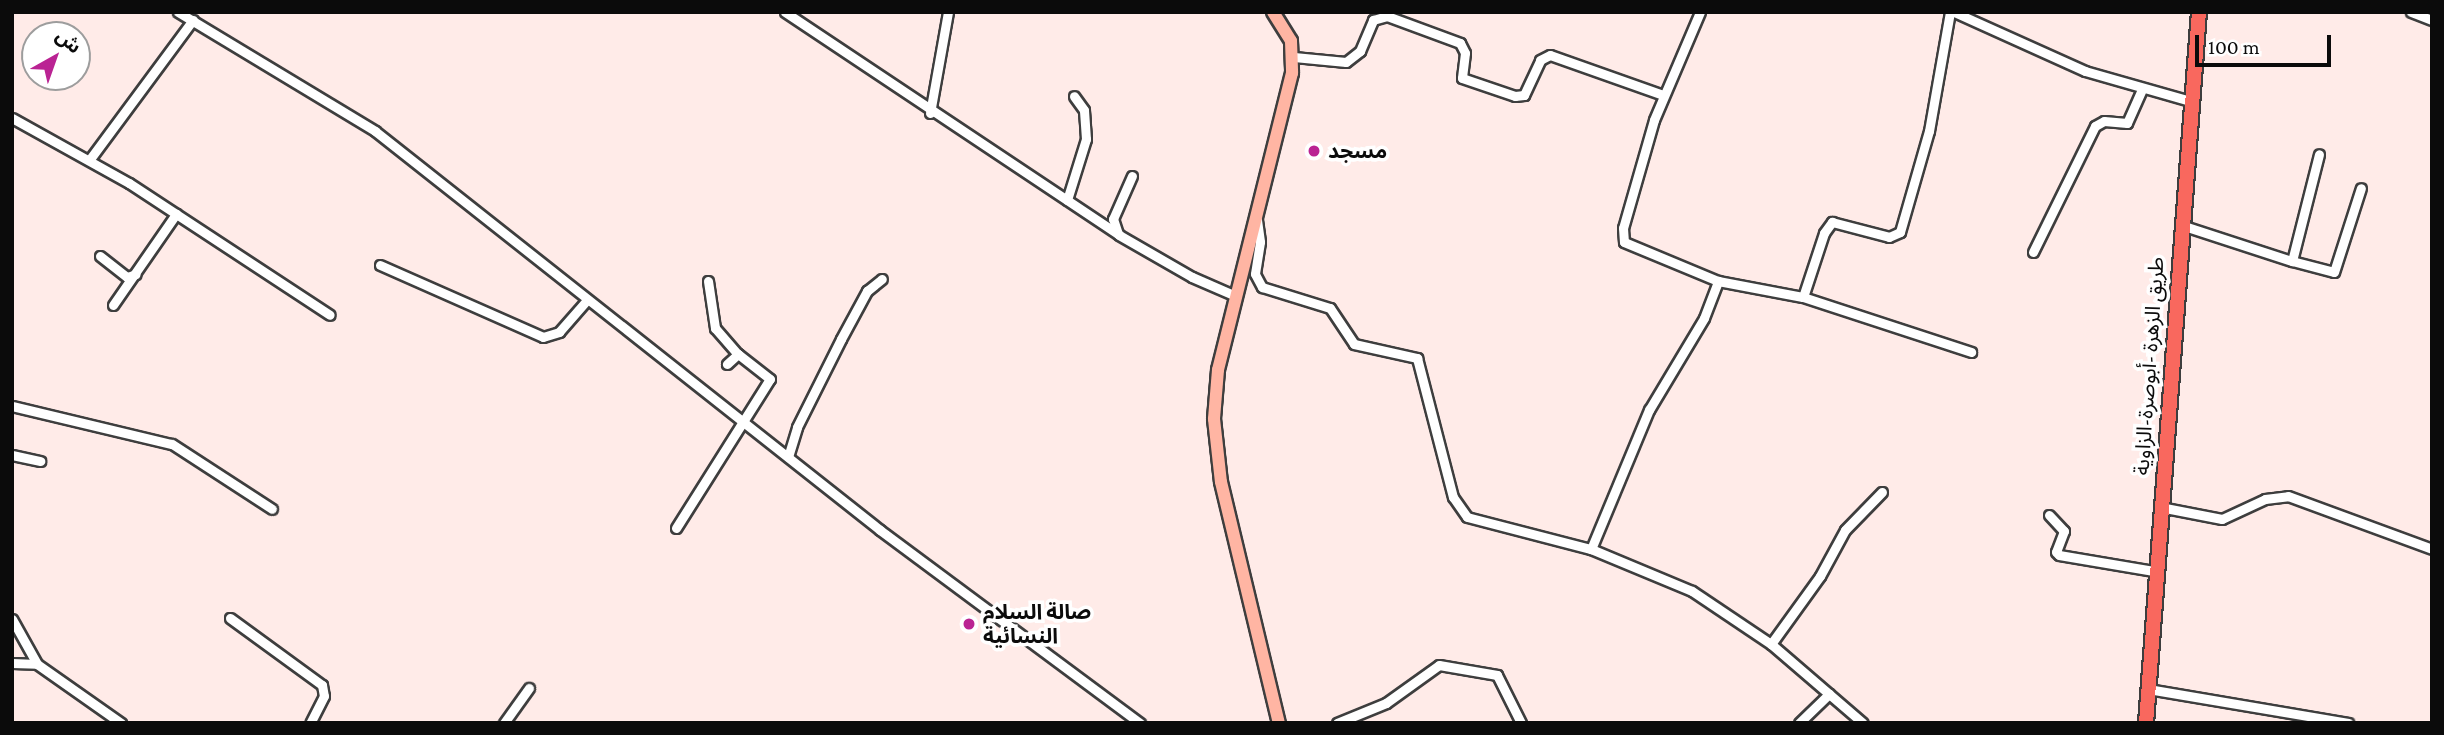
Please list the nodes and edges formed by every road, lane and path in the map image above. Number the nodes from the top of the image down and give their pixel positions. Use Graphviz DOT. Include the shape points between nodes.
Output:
graph roads {
  1 [pos="178,12"];
  2 [pos="785,12"];
  3 [pos="948,12"];
  4 [pos="1273,12"];
  5 [pos="1700,12"];
  6 [pos="1952,12"];
  7 [pos="2199,12"];
  8 [pos="2411,12"];
  9 [pos="193,20"];
  10 [pos="2432,20"];
  11 [pos="1294,57"];
  12 [pos="2142,89"];
  13 [pos="1663,95"];
  14 [pos="1074,96"];
  15 [pos="2190,101"];
  16 [pos="930,113"];
  17 [pos="12,118"];
  18 [pos="2319,154"];
  19 [pos="90,159"];
  20 [pos="1132,176"];
  21 [pos="2361,188"];
  22 [pos="1067,200"];
  23 [pos="176,214"];
  24 [pos="1256,215"];
  25 [pos="2181,225"];
  26 [pos="1119,235"];
  27 [pos="2033,252"];
  28 [pos="100,256"];
  29 [pos="2292,261"];
  30 [pos="380,265"];
  31 [pos="136,274"];
  32 [pos="882,279"];
  33 [pos="708,281"];
  34 [pos="1718,281"];
  35 [pos="1236,296"];
  36 [pos="1803,297"];
  37 [pos="587,300"];
  38 [pos="113,305"];
  39 [pos="330,315"];
  40 [pos="1971,352"];
  41 [pos="737,354"];
  42 [pos="727,364"];
  43 [pos="12,406"];
  44 [pos="741,420"];
  45 [pos="12,455"];
  46 [pos="788,457"];
  47 [pos="40,461"];
  48 [pos="1882,492"];
  49 [pos="2160,507"];
  50 [pos="272,509"];
  51 [pos="2049,515"];
  52 [pos="676,528"];
  53 [pos="2431,545"];
  54 [pos="1591,549"];
  55 [pos="2154,571"];
  56 [pos="230,618"];
  57 [pos="12,619"];
  58 [pos="1771,644"];
  59 [pos="12,663"];
  60 [pos="37,664"];
  61 [pos="529,688"];
  62 [pos="2148,689"];
  63 [pos="1829,694"];
  64 [pos="121,723"];
  65 [pos="310,723"];
  66 [pos="504,723"];
  67 [pos="1140,723"];
  68 [pos="1279,723"];
  69 [pos="1337,723"];
  70 [pos="1521,723"];
  71 [pos="1799,723"];
  72 [pos="1863,723"];
  73 [pos="2146,723"];
  74 [pos="2348,723"];
  1 -- 9 [label="street"];
  2 -- 16 [label="street"];
  3 -- 16 [label="street"];
  4 -- 11 [label="main road" via="1288,34"];
  5 -- 13 [label="street"];
  6 -- 12 [label="street" via="2085,71"];
  6 -- 36 [label="street" via="1929,131 1900,232 1889,237 1832,222"];
  7 -- 15 [label="main road, طريق الزهرة -أبوصرة-الزاوية"];
  8 -- 10 [label="street"];
  9 -- 19 [label="street"];
  9 -- 37 [label="street" via="376,131"];
  11 -- 13 [label="street" via="1346,62 1360,51 1373,20 1387,16 1460,43 1465,53 1462,78 1515,96 1524,95 1540,60 1550,55"];
  11 -- 24 [label="main road"];
  12 -- 15 [label="street"];
  12 -- 27 [label="street" via="2126,123 2104,121 2095,126"];
  13 -- 34 [label="street" via="1622,236 1631,247"];
  14 -- 22 [label="street" via="1084,110 1086,129"];
  15 -- 25 [label="main road, طريق الزهرة -أبوصرة-الزاوية"];
  16 -- 22 [label="street"];
  17 -- 19 [label="street"];
  18 -- 29 [label="street"];
  19 -- 23 [label="street"];
  20 -- 26 [label="street" via="1113,219"];
  21 -- 29 [label="street" via="2334,272"];
  22 -- 26 [label="street"];
  23 -- 31 [label="street"];
  23 -- 39 [label="street"];
  24 -- 35 [label="main road"];
  24 -- 54 [label="street" via="1261,242 1255,274 1262,287 1330,308 1354,344 1417,358 1459,510 1476,521"];
  25 -- 29 [label="street"];
  25 -- 49 [label="main road, طريق الزهرة -أبوصرة-الزاوية"];
  26 -- 35 [label="street" via="1192,278"];
  28 -- 31 [label="street" via="127,277"];
  30 -- 37 [label="street" via="543,337 559,332"];
  31 -- 38 [label="street"];
  32 -- 46 [label="street" via="867,291 841,339 797,427"];
  33 -- 41 [label="street" via="715,328"];
  34 -- 36 [label="street"];
  34 -- 54 [label="street" via="1704,318 1649,410"];
  35 -- 68 [label="main road" via="1216,386 1214,441"];
  36 -- 40 [label="street"];
  37 -- 44 [label="street"];
  41 -- 42 [label="street"];
  41 -- 44 [label="street" via="769,379"];
  43 -- 50 [label="street" via="172,444"];
  44 -- 46 [label="street"];
  44 -- 52 [label="street"];
  45 -- 47 [label="street"];
  46 -- 67 [label="street"];
  48 -- 58 [label="street" via="1845,530 1827,565"];
  49 -- 53 [label="street" via="2222,519 2266,499 2288,496"];
  49 -- 55 [label="main road, طريق الزهرة -أبوصرة-الزاوية"];
  51 -- 55 [label="street" via="2064,531 2056,552 2059,555"];
  54 -- 58 [label="street" via="1692,590"];
  55 -- 62 [label="main road, طريق الزهرة -أبوصرة-الزاوية"];
  56 -- 65 [label="street" via="322,685 324,696"];
  57 -- 60 [label="street"];
  58 -- 63 [label="street"];
  59 -- 60 [label="street"];
  60 -- 64 [label="street"];
  61 -- 66 [label="street"];
  62 -- 73 [label="main road, طريق الزهرة -أبوصرة-الزاوية"];
  62 -- 74 [label="street"];
  63 -- 71 [label="street"];
  63 -- 72 [label="street"];
  69 -- 70 [label="street" via="1386,703 1429,668 1451,665 1497,675"];
}
